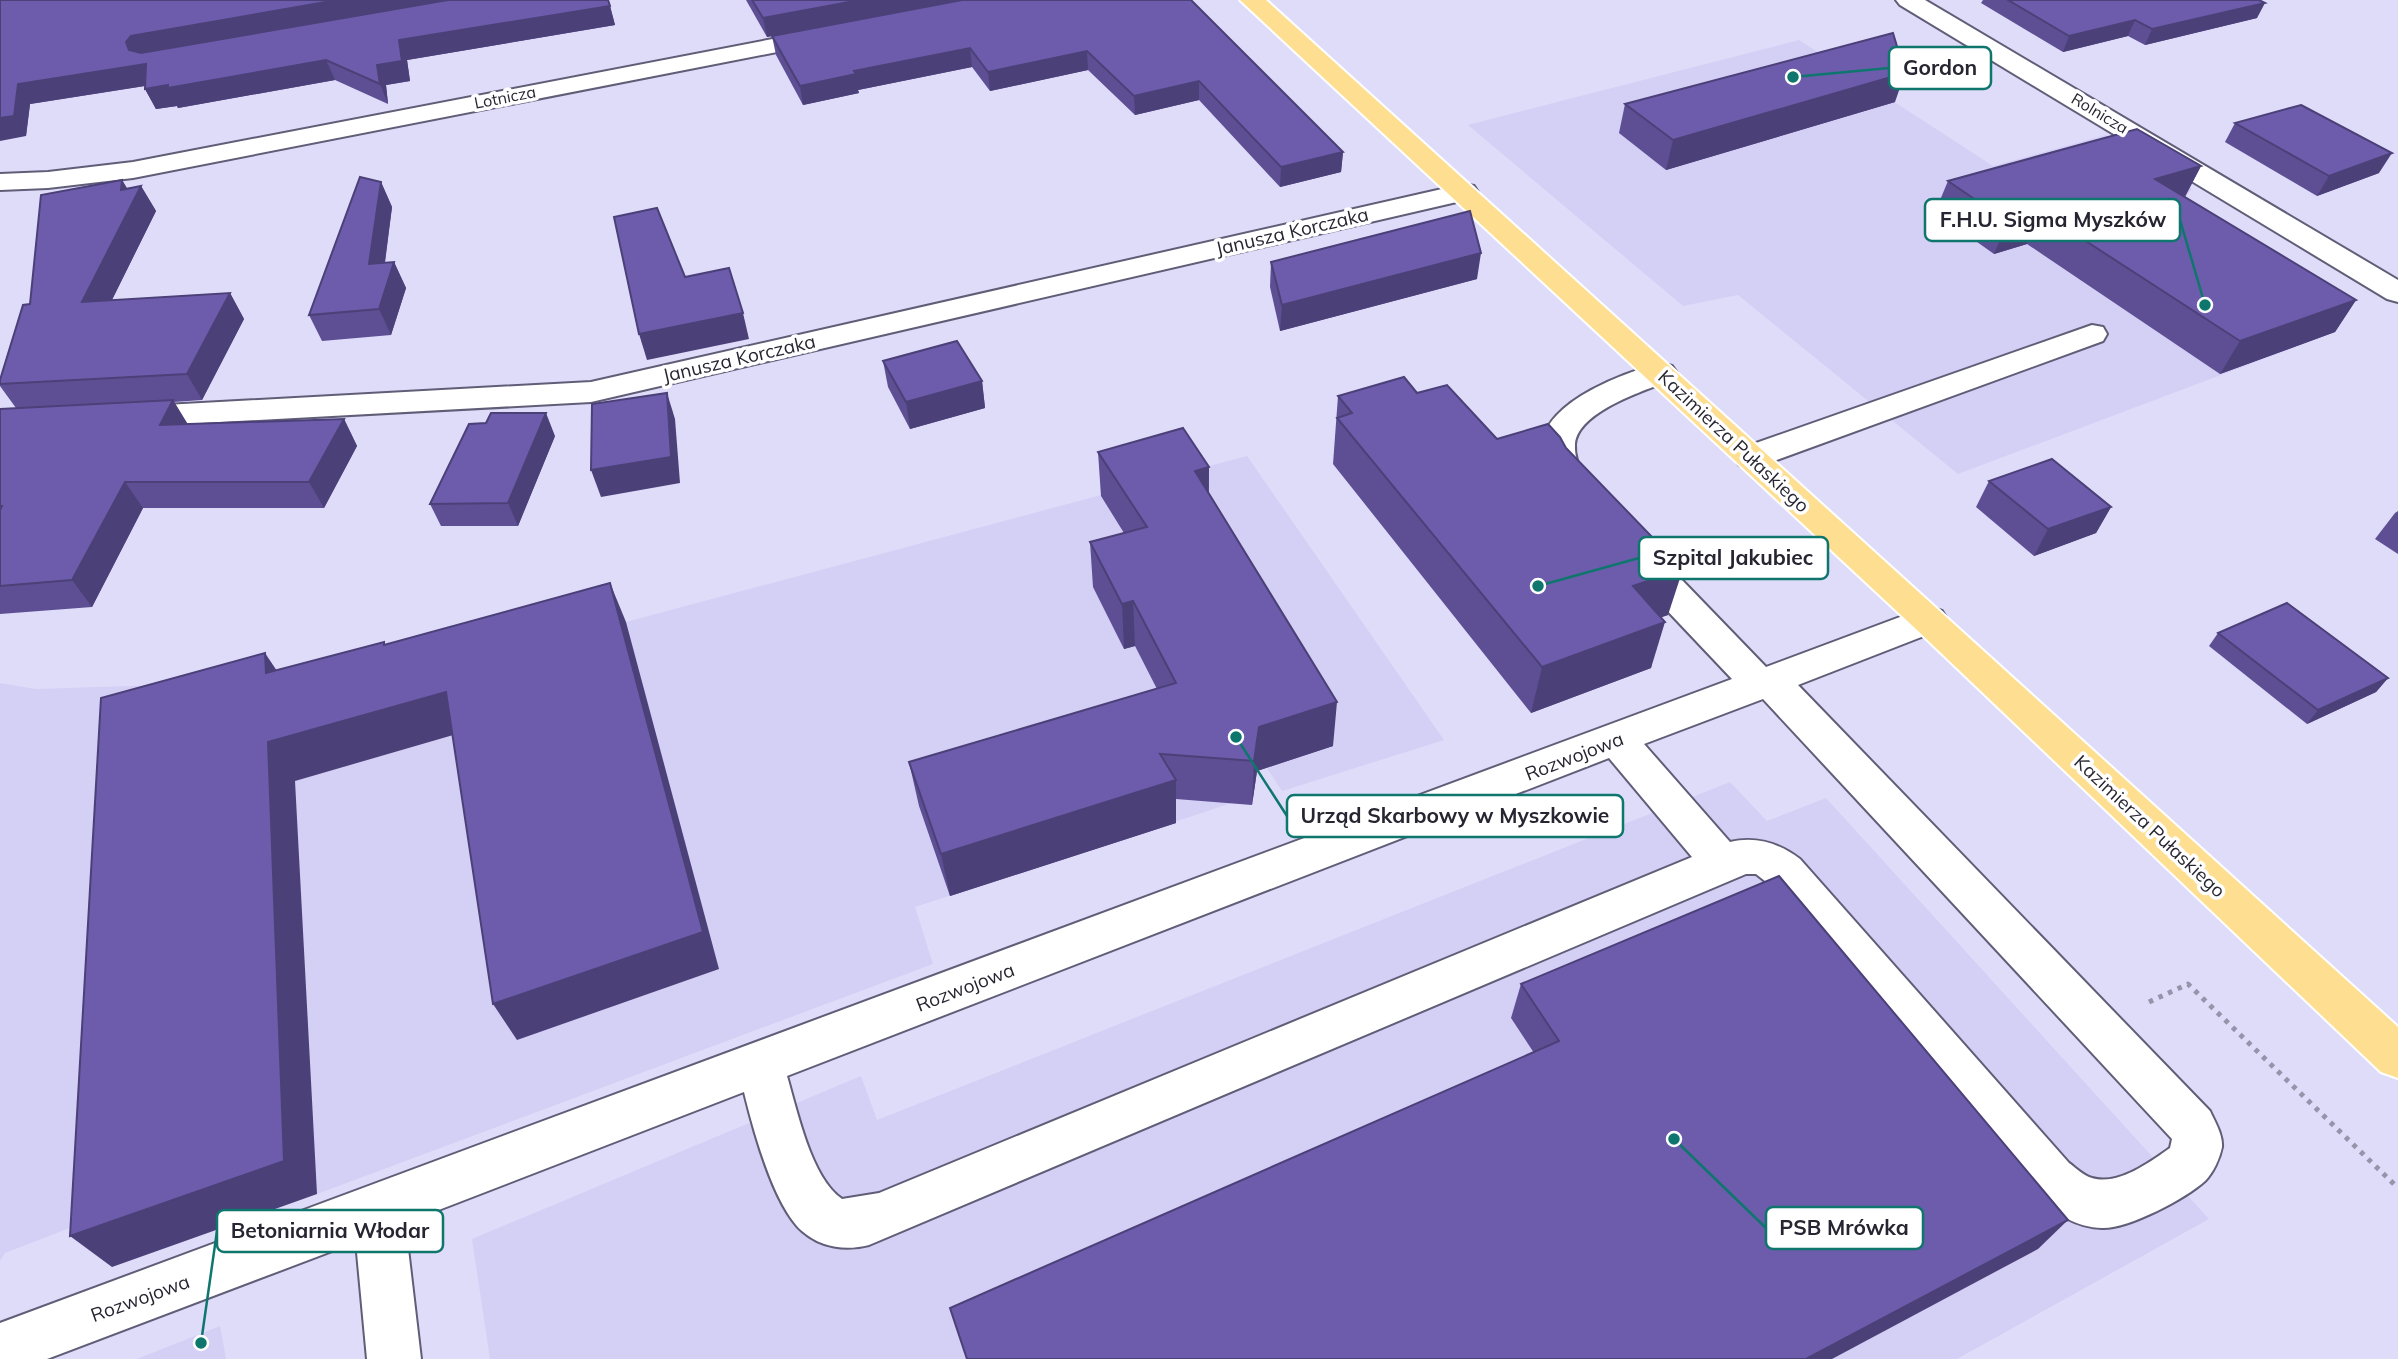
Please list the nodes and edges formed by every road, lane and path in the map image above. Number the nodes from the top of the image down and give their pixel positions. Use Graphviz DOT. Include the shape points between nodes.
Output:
graph roads {
  1 [pos="1252,0"];
  2 [pos="1909,0"];
  3 [pos="845,32"];
  4 [pos="0,182"];
  5 [pos="1464,192"];
  6 [pos="2398,293"];
  7 [pos="2092,334"];
  8 [pos="1661,373"];
  9 [pos="96,419"];
  10 [pos="1751,457"];
  11 [pos="1589,505"];
  12 [pos="1618,535"];
  13 [pos="1929,620"];
  14 [pos="1765,683"];
  15 [pos="1616,739"];
  16 [pos="1723,864"];
  17 [pos="2098,1026"];
  18 [pos="2398,1057"];
  19 [pos="760,1064"];
  20 [pos="2398,1188"];
  21 [pos="378,1209"];
  22 [pos="0,1350"];
  23 [pos="394,1359"];
  1 -- 5 [label="main road, Kazimierza Pułaskiego"];
  2 -- 6 [label="street, Rolnicza"];
  3 -- 4 [label="street, Lotnicza" via="132,170"];
  5 -- 8 [label="main road, Kazimierza Pułaskiego"];
  5 -- 9 [label="street, Janusza Korczaka" via="591,392"];
  7 -- 10 [label="street"];
  8 -- 10 [label="main road, Kazimierza Pułaskiego"];
  8 -- 11 [label="street" via="1594,401 1566,424 1558,452 1563,472"];
  10 -- 13 [label="main road, Kazimierza Pułaskiego"];
  12 -- 14 [label="street"];
  13 -- 14 [label="street, Rozwojowa"];
  13 -- 18 [label="main road, Kazimierza Pułaskiego"];
  14 -- 15 [label="street, Rozwojowa"];
  14 -- 17 [label="street"];
  15 -- 16 [label="street"];
  15 -- 19 [label="street, Rozwojowa"];
  16 -- 17 [label="street" via="1757,855 1784,872 2052,1180 2085,1201 2104,1204 2122,1201 2180,1169 2193,1159 2199,1144 2193,1127"];
  16 -- 19 [label="street" via="880,1217 851,1224 830,1222 797,1179"];
  17 -- 20 [label="path" via="2188,985"];
  19 -- 21 [label="street, Rozwojowa"];
  21 -- 22 [label="street, Rozwojowa"];
  21 -- 23 [label="street"];
}
